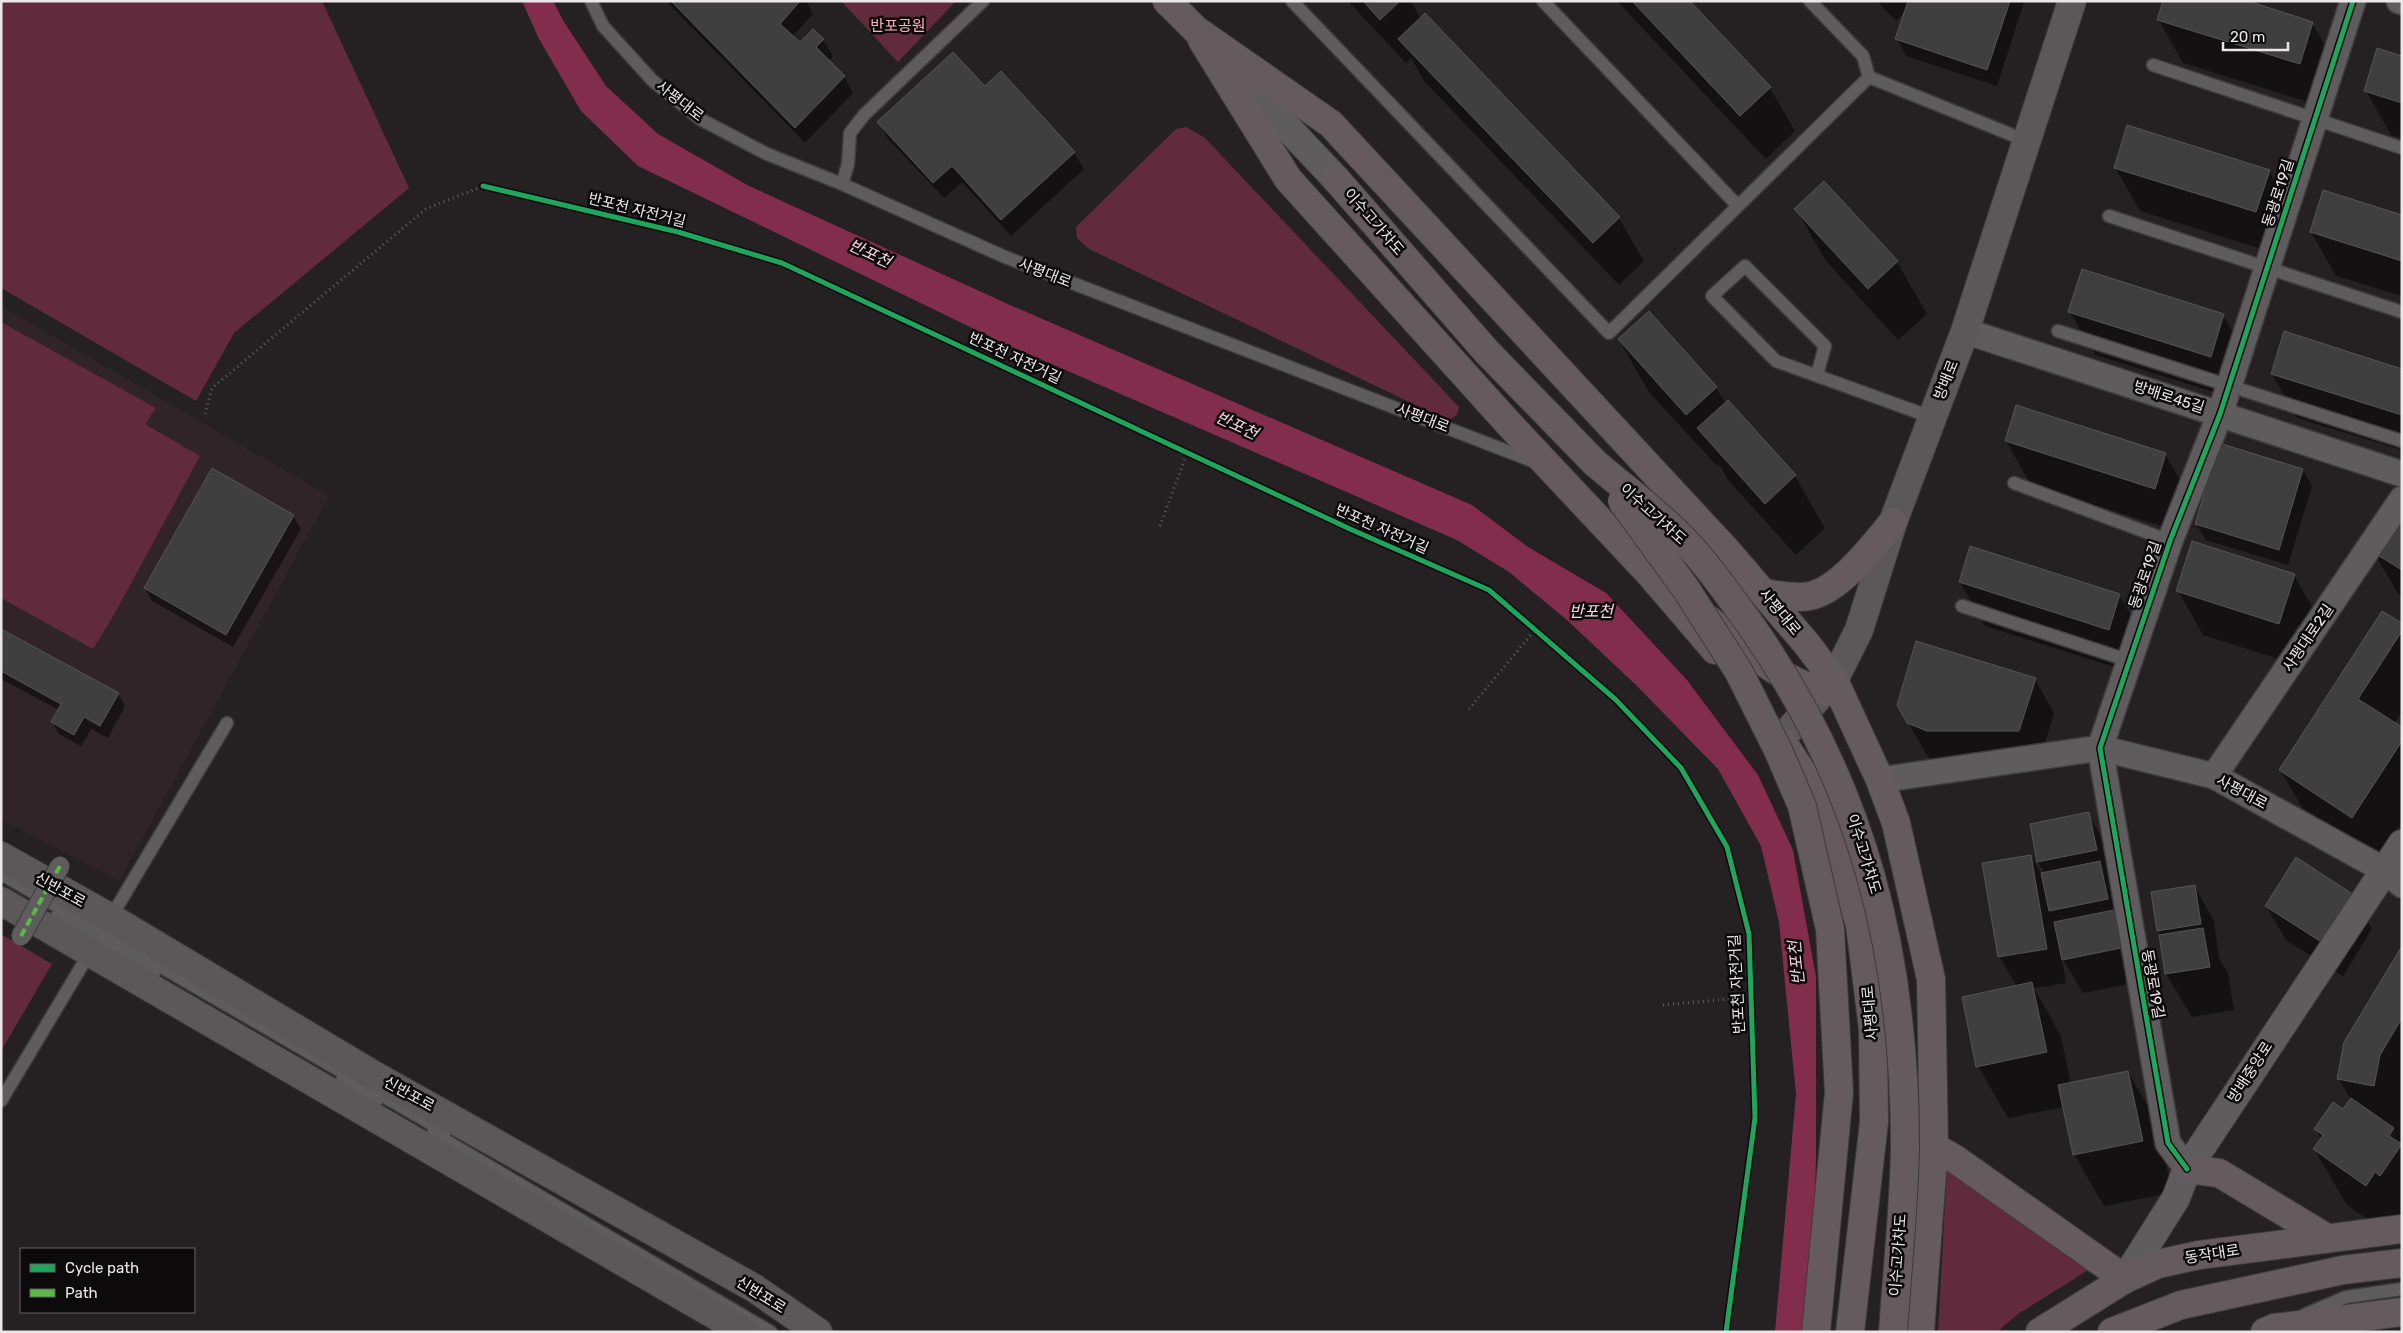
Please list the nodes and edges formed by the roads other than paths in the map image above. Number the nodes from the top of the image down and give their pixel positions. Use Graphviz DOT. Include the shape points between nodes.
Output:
graph roads {
  1 [pos="591,1"];
  2 [pos="983,1"];
  3 [pos="1167,1"];
  4 [pos="1292,1"];
  5 [pos="1542,1"];
  6 [pos="1810,1"];
  7 [pos="2072,1"];
  8 [pos="2353,1"];
  9 [pos="1196,30"];
  10 [pos="2153,65"];
  11 [pos="1869,77"];
  12 [pos="2315,119"];
  13 [pos="2027,141"];
  14 [pos="2402,148"];
  15 [pos="1336,179"];
  16 [pos="842,184"];
  17 [pos="1737,205"];
  18 [pos="2109,216"];
  19 [pos="2267,268"];
  20 [pos="2402,312"];
  21 [pos="1965,331"];
  22 [pos="2058,331"];
  23 [pos="1817,375"];
  24 [pos="2229,386"];
  25 [pos="2220,414"];
  26 [pos="1931,417"];
  27 [pos="2402,441"];
  28 [pos="1595,464"];
  29 [pos="1549,467"];
  30 [pos="2402,474"];
  31 [pos="2014,483"];
  32 [pos="2402,499"];
  33 [pos="1893,522"];
  34 [pos="2170,541"];
  35 [pos="1728,552"];
  36 [pos="1648,573"];
  37 [pos="1763,593"];
  38 [pos="1686,602"];
  39 [pos="1962,606"];
  40 [pos="2130,661"];
  41 [pos="1830,686"];
  42 [pos="227,723"];
  43 [pos="1781,739"];
  44 [pos="2100,748"];
  45 [pos="2214,776"];
  46 [pos="1880,780"];
  47 [pos="2402,844"];
  48 [pos="1,856"];
  49 [pos="60,866"];
  50 [pos="1,874"];
  51 [pos="2393,878"];
  52 [pos="1,886"];
  53 [pos="1,901"];
  54 [pos="20,936"];
  55 [pos="100,936"];
  56 [pos="336,1076"];
  57 [pos="399,1089"];
  58 [pos="1,1101"];
  59 [pos="445,1132"];
  60 [pos="402,1134"];
  61 [pos="1934,1147"];
  62 [pos="2187,1169"];
  63 [pos="2402,1229"];
  64 [pos="2327,1238"];
  65 [pos="2402,1263"];
  66 [pos="2125,1279"];
  67 [pos="2402,1289"];
  68 [pos="2402,1312"];
  69 [pos="1848,1327"];
  70 [pos="2269,1330"];
  71 [pos="744,1332"];
  72 [pos="771,1332"];
  73 [pos="782,1332"];
  74 [pos="818,1332"];
  75 [pos="1816,1332"];
  76 [pos="1893,1332"];
  77 [pos="1920,1332"];
  78 [pos="2040,1332"];
  79 [pos="2112,1332"];
  1 -- 16 [label="lane, 사평대로" via="603,26 653,80 700,119 767,154"];
  2 -- 16 [label="lane" via="864,115 850,133 848,164"];
  3 -- 9 [label="main road, 사평대로"];
  4 -- 17 [label="lane" via="1609,333"];
  5 -- 17 [label="lane"];
  6 -- 11 [label="lane" via="1863,56"];
  7 -- 13 [label="main road, 방배로"];
  8 -- 12 [label="street, 동광로19길"];
  9 -- 15 [label="street, 사평대로"];
  9 -- 29 [label="main road, 사평대로" via="1288,179"];
  9 -- 35 [label="main road, 사평대로" via="1331,124"];
  10 -- 12 [label="lane"];
  11 -- 13 [label="lane"];
  11 -- 17 [label="lane"];
  12 -- 14 [label="lane"];
  12 -- 19 [label="street, 동광로19길"];
  13 -- 21 [label="main road, 방배로"];
  15 -- 28 [label="main road, 이수고가차도" via="1487,352"];
  16 -- 29 [label="lane, 사평대로" via="1006,257"];
  18 -- 19 [label="lane"];
  19 -- 20 [label="lane"];
  19 -- 24 [label="street, 동광로19길"];
  21 -- 25 [label="street, 방배로45길"];
  21 -- 26 [label="main road, 방배로"];
  22 -- 24 [label="lane"];
  23 -- 23 [label="lane" via="1776,360 1712,296 1745,266 1825,346"];
  23 -- 26 [label="lane"];
  24 -- 25 [label="street, 동광로19길"];
  24 -- 27 [label="lane"];
  25 -- 30 [label="street, 방배로45길"];
  25 -- 34 [label="street, 동광로19길"];
  26 -- 33 [label="main road, 방배로"];
  28 -- 75 [label="main road, 이수고가차도, bridge" via="1686,589 1739,672 1802,806 1830,929 1839,1092"];
  28 -- 76 [label="main road, 이수고가차도, bridge" via="1682,538 1722,586 1773,657 1819,737 1851,811 1874,882 1890,956 1902,1052 1905,1149"];
  29 -- 36 [label="main road, 사평대로"];
  31 -- 34 [label="lane"];
  32 -- 45 [label="street, 사평대로2길"];
  33 -- 37 [label="main road" via="1868,552 1821,592 1809,596"];
  33 -- 41 [label="main road, 방배로" via="1859,630"];
  34 -- 40 [label="street, 동광로19길"];
  35 -- 37 [label="main road, 사평대로"];
  35 -- 38 [label="main road" via="1742,592 1733,605 1724,612 1706,611"];
  36 -- 38 [label="main road"];
  36 -- 43 [label="main road, 사평대로" via="1715,650"];
  37 -- 41 [label="main road, 사평대로"];
  38 -- 41 [label="main road" via="1777,671 1811,689"];
  39 -- 40 [label="lane"];
  40 -- 44 [label="street, 동광로19길"];
  41 -- 43 [label="main road, 방배로"];
  41 -- 46 [label="main road, 사평대로"];
  42 -- 55 [label="lane"];
  43 -- 69 [label="main road, 사평대로" via="1824,806 1860,925 1872,1020 1874,1122"];
  44 -- 45 [label="street, 사평대로"];
  44 -- 46 [label="street, 사평대로"];
  44 -- 62 [label="street, 동광로19길" via="2168,1142"];
  45 -- 51 [label="street, 사평대로"];
  46 -- 61 [label="main road, 사평대로" via="1896,823 1931,979"];
  47 -- 51 [label="street, 방배중앙로"];
  48 -- 55 [label="main road, 신반포로"];
  49 -- 54 [label="street, bridge"];
  50 -- 55 [label="lane"];
  51 -- 62 [label="street, 방배중앙로"];
  52 -- 55 [label="lane"];
  53 -- 55 [label="main road, 신반포로"];
  55 -- 56 [label="lane" via="154,973"];
  55 -- 57 [label="main road, 신반포로"];
  55 -- 58 [label="lane"];
  55 -- 59 [label="lane"];
  55 -- 60 [label="main road, 신반포로"];
  56 -- 60 [label="lane"];
  56 -- 72 [label="lane"];
  57 -- 59 [label="lane"];
  57 -- 74 [label="main road, 신반포로" via="754,1288"];
  59 -- 73 [label="lane" via="531,1186"];
  60 -- 71 [label="main road, 신반포로"];
  61 -- 66 [label="main road"];
  61 -- 77 [label="main road, 사평대로"];
  62 -- 64 [label="main road" via="2219,1173"];
  62 -- 66 [label="street, 방배중앙로" via="2176,1198"];
  63 -- 64 [label="main road, 동작대로"];
  64 -- 66 [label="main road, 동작대로" via="2199,1255 2158,1264"];
  65 -- 79 [label="main road" via="2343,1270 2181,1305"];
  66 -- 78 [label="main road, 동작대로"];
  67 -- 70 [label="lane" via="2346,1296"];
  68 -- 70 [label="main road"];
}
